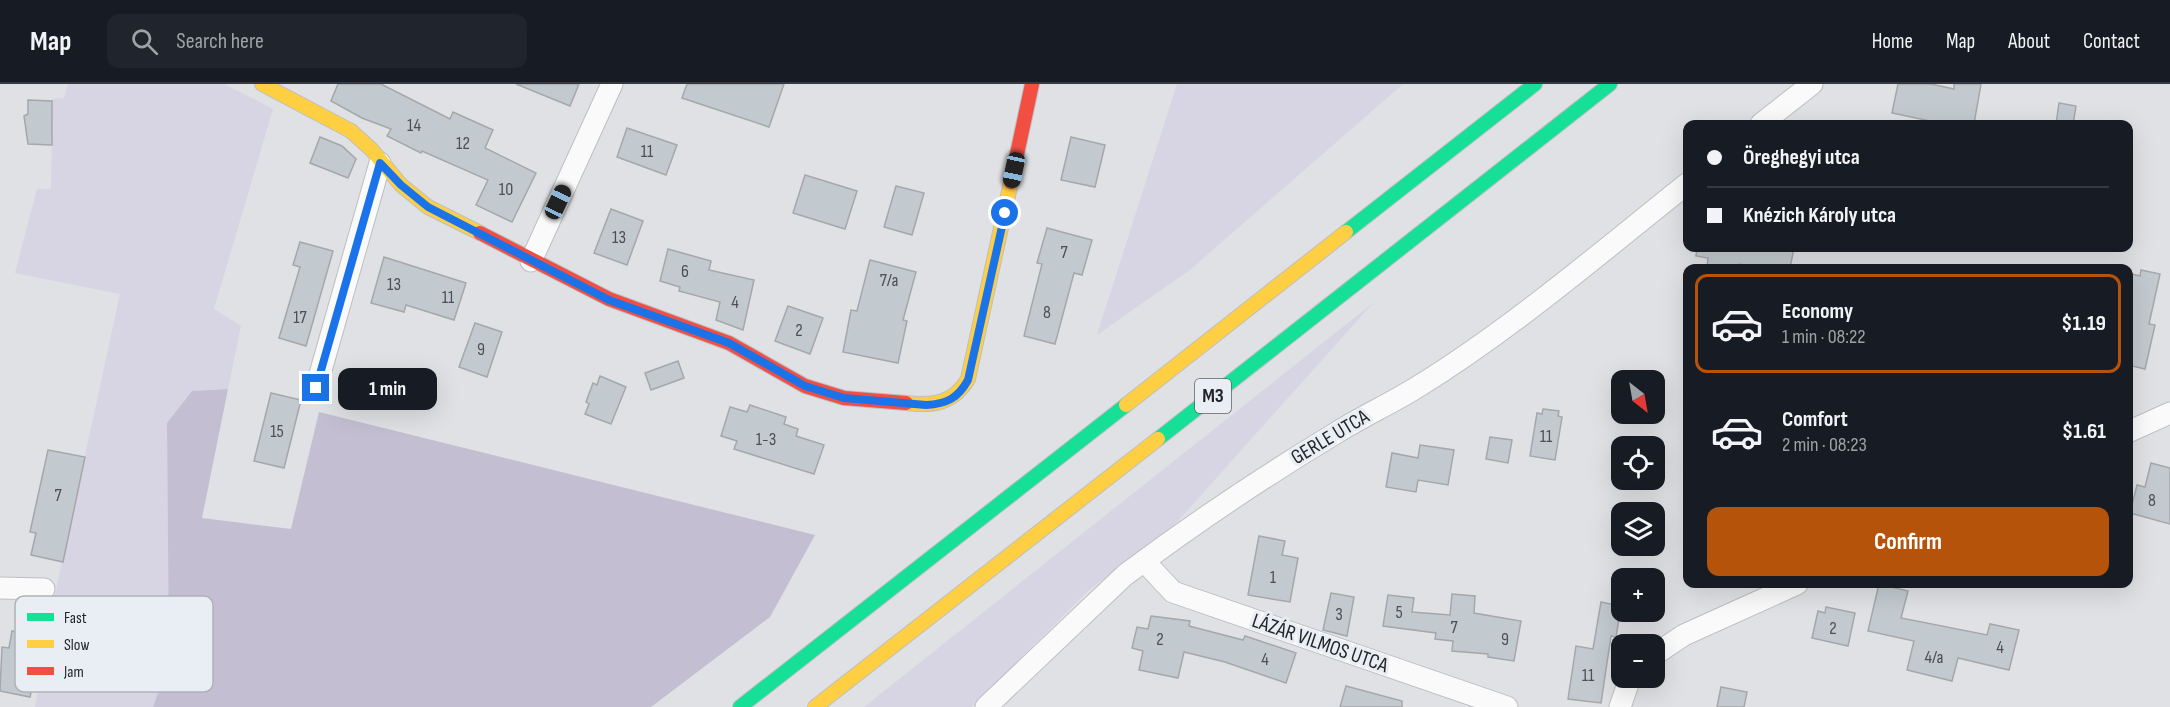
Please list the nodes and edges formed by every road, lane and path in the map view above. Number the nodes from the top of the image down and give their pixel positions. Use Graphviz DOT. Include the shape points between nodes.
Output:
graph roads {
  1 [pos="261,84"];
  2 [pos="612,84"];
  3 [pos="1032,84"];
  4 [pos="1535,84"];
  5 [pos="1611,84"];
  6 [pos="1812,84"];
  7 [pos="292,91"];
  8 [pos="1766,120"];
  9 [pos="380,163"];
  10 [pos="1683,187"];
  11 [pos="531,261"];
  12 [pos="316,388"];
  13 [pos="2170,413"];
  14 [pos="2133,430"];
  15 [pos="1144,561"];
  16 [pos="0,588"];
  17 [pos="1788,588"];
  18 [pos="44,589"];
  19 [pos="1665,648"];
  20 [pos="1627,688"];
  21 [pos="740,707"];
  22 [pos="815,707"];
  23 [pos="986,707"];
  24 [pos="1506,707"];
  25 [pos="1620,707"];
  1 -- 7 [label="main road"];
  2 -- 11 [label="street"];
  3 -- 11 [label="main road" via="968,380 955,398 938,405 844,398 805,386 729,343 631,309"];
  4 -- 21 [label="main road, M3"];
  5 -- 22 [label="main road, M3"];
  6 -- 8 [label="street"];
  7 -- 9 [label="main road" via="351,131"];
  9 -- 11 [label="main road" via="428,207"];
  9 -- 12 [label="street"];
  10 -- 15 [label="street, GERLE UTCA" via="1489,338 1418,387 1249,486"];
  13 -- 14 [label="street"];
  15 -- 23 [label="street, GERLE UTCA"];
  15 -- 24 [label="street, LÁZÁR VILMOS UTCA" via="1173,592"];
  16 -- 18 [label="street"];
  17 -- 19 [label="street" via="1684,635"];
  20 -- 25 [label="street"];
}
